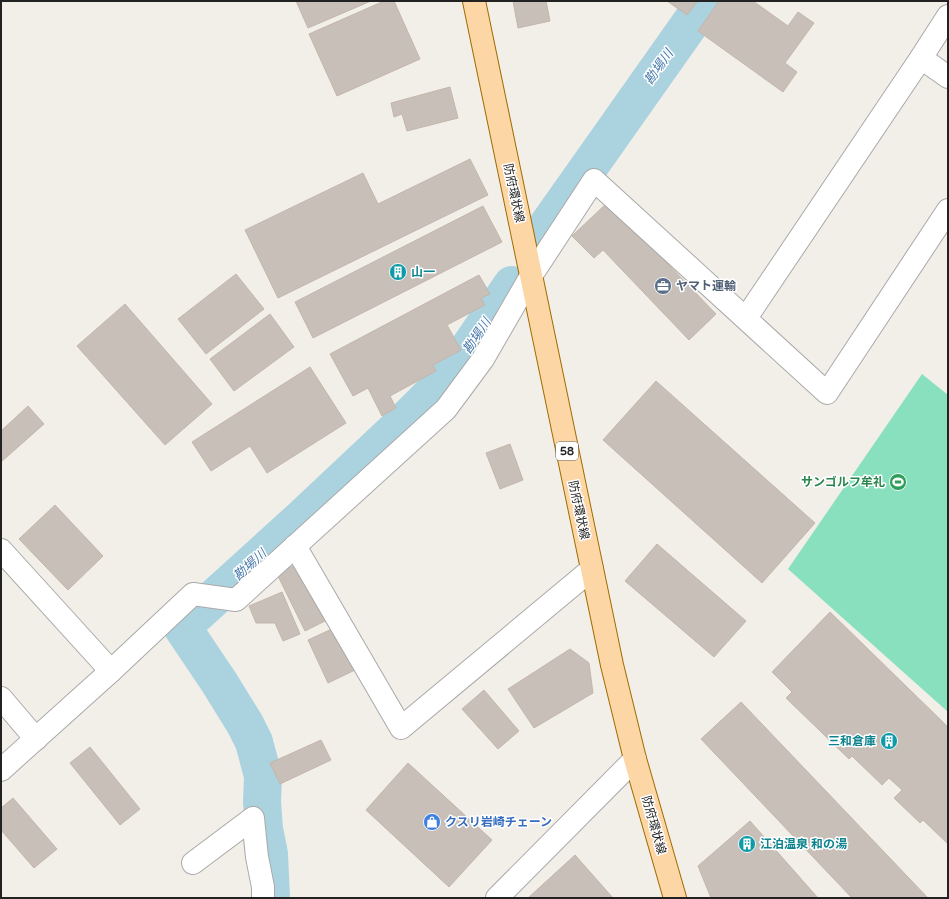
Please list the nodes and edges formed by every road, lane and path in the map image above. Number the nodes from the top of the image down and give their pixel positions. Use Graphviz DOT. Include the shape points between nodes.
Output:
graph roads {
  1 [pos="474,1"];
  2 [pos="948,16"];
  3 [pos="921,58"];
  4 [pos="948,77"];
  5 [pos="948,210"];
  6 [pos="531,276"];
  7 [pos="746,318"];
  8 [pos="295,546"];
  9 [pos="1,550"];
  10 [pos="592,569"];
  11 [pos="111,671"];
  12 [pos="1,698"];
  13 [pos="36,739"];
  14 [pos="635,759"];
  15 [pos="1,770"];
  16 [pos="193,864"];
  17 [pos="263,898"];
  18 [pos="498,898"];
  19 [pos="675,898"];
  1 -- 6 [label="main road, 防府環状線 / 58"];
  2 -- 3 [label="street"];
  3 -- 4 [label="street"];
  3 -- 7 [label="street"];
  5 -- 7 [label="street" via="827,393"];
  6 -- 7 [label="street" via="594,180"];
  6 -- 8 [label="street" via="483,359 446,409"];
  6 -- 10 [label="main road, 防府環状線 / 58"];
  8 -- 10 [label="street" via="401,728"];
  8 -- 11 [label="street" via="236,600 193,594"];
  9 -- 11 [label="street"];
  10 -- 14 [label="main road, 防府環状線 / 58"];
  11 -- 13 [label="street"];
  12 -- 13 [label="street"];
  13 -- 15 [label="street"];
  14 -- 18 [label="street"];
  14 -- 19 [label="main road, 防府環状線 / 58"];
  16 -- 17 [label="street" via="253,818"];
}
